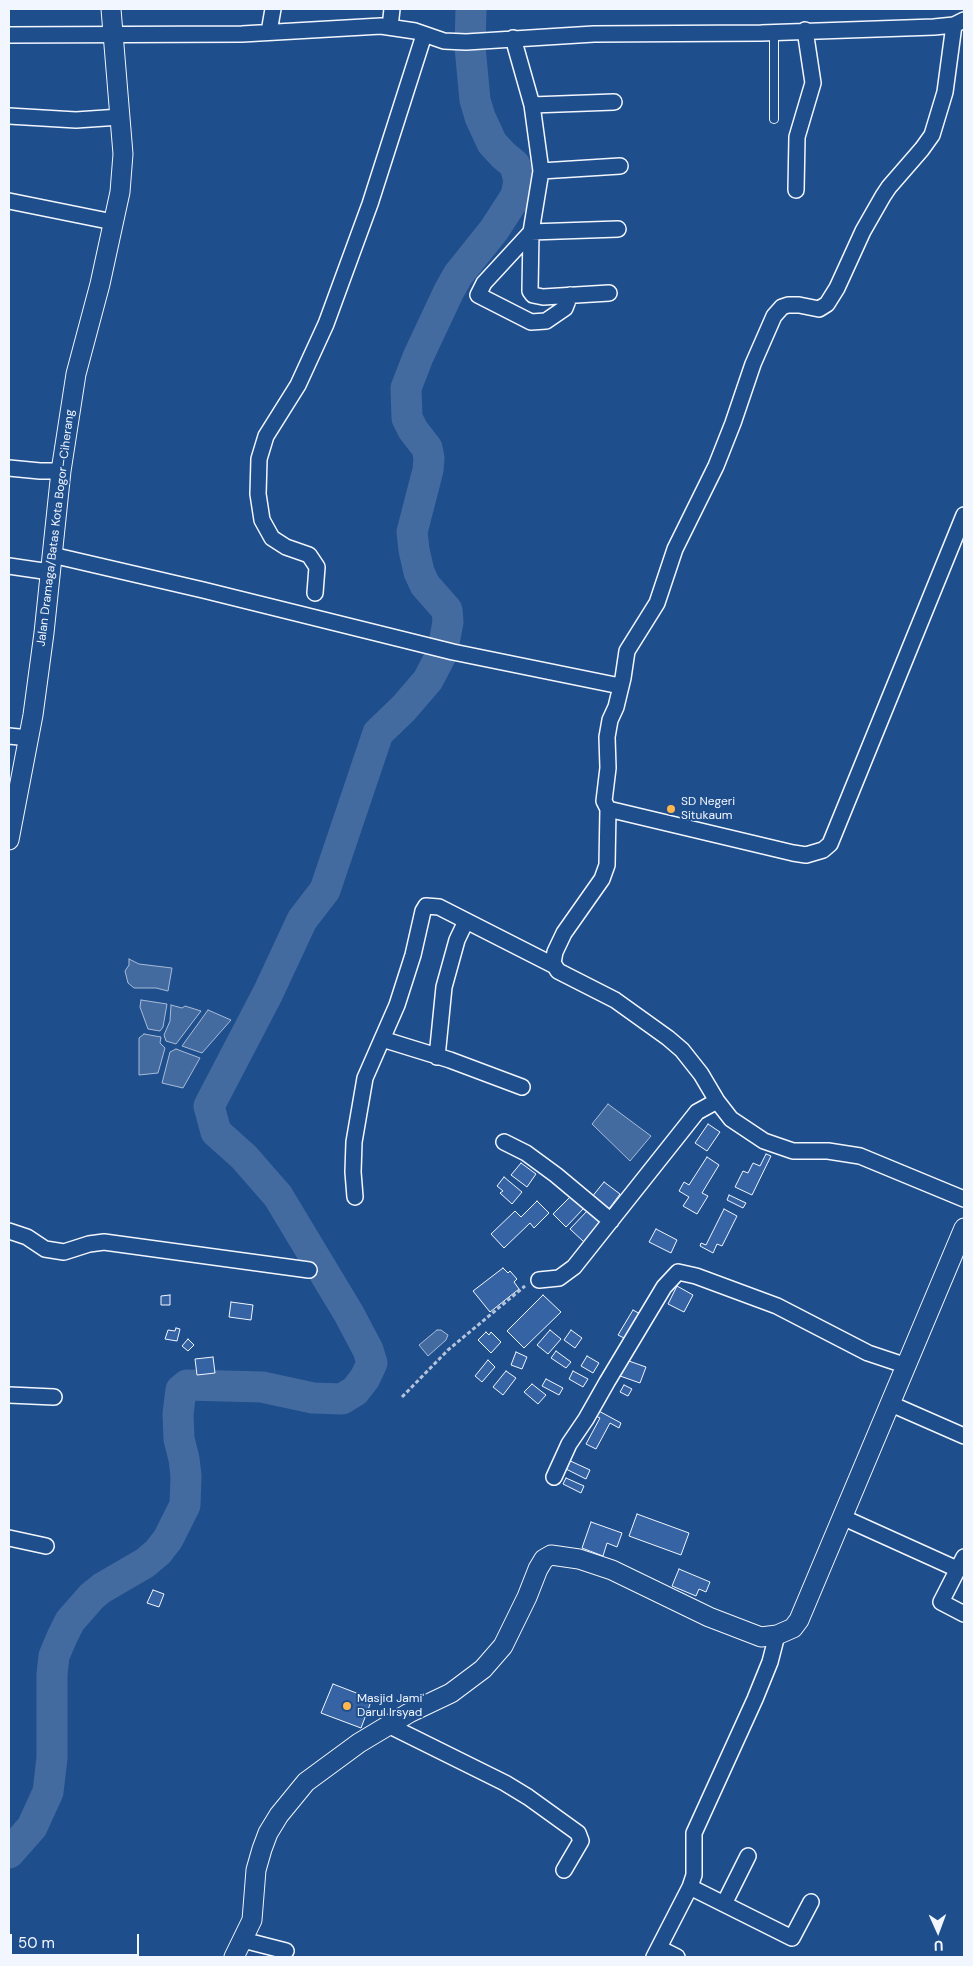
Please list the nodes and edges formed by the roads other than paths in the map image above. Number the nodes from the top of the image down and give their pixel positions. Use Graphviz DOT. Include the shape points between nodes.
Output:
graph roads {
  1 [pos="111,9"];
  2 [pos="273,9"];
  3 [pos="392,9"];
  4 [pos="959,22"];
  5 [pos="390,27"];
  6 [pos="805,30"];
  7 [pos="269,32"];
  8 [pos="774,32"];
  9 [pos="112,34"];
  10 [pos="9,35"];
  11 [pos="424,36"];
  12 [pos="507,38"];
  13 [pos="614,102"];
  14 [pos="532,105"];
  15 [pos="9,116"];
  16 [pos="120,117"];
  17 [pos="774,119"];
  18 [pos="620,166"];
  19 [pos="541,171"];
  20 [pos="796,190"];
  21 [pos="9,201"];
  22 [pos="113,222"];
  23 [pos="618,229"];
  24 [pos="531,232"];
  25 [pos="610,293"];
  26 [pos="533,295"];
  27 [pos="570,295"];
  28 [pos="531,322"];
  29 [pos="9,468"];
  30 [pos="61,471"];
  31 [pos="964,515"];
  32 [pos="51,564"];
  33 [pos="9,566"];
  34 [pos="315,593"];
  35 [pos="620,686"];
  36 [pos="9,736"];
  37 [pos="29,738"];
  38 [pos="608,809"];
  39 [pos="11,821"];
  40 [pos="9,840"];
  41 [pos="466,921"];
  42 [pos="553,965"];
  43 [pos="382,1039"];
  44 [pos="437,1057"];
  45 [pos="522,1087"];
  46 [pos="716,1101"];
  47 [pos="504,1142"];
  48 [pos="355,1196"];
  49 [pos="964,1200"];
  50 [pos="611,1220"];
  51 [pos="964,1228"];
  52 [pos="9,1230"];
  53 [pos="309,1270"];
  54 [pos="539,1280"];
  55 [pos="906,1366"];
  56 [pos="9,1395"];
  57 [pos="54,1397"];
  58 [pos="891,1404"];
  59 [pos="964,1436"];
  60 [pos="554,1477"];
  61 [pos="842,1517"];
  62 [pos="9,1538"];
  63 [pos="46,1546"];
  64 [pos="961,1563"];
  65 [pos="964,1614"];
  66 [pos="777,1636"];
  67 [pos="390,1726"];
  68 [pos="748,1856"];
  69 [pos="564,1870"];
  70 [pos="690,1887"];
  71 [pos="811,1902"];
  72 [pos="724,1904"];
  73 [pos="243,1940"];
  74 [pos="286,1951"];
  75 [pos="657,1953"];
  76 [pos="234,1957"];
  77 [pos="677,1957"];
  1 -- 9 [label="street, Jalan Dramaga/Batas Kota Bogor–Ciherang"];
  2 -- 7 [label="street"];
  3 -- 5 [label="street"];
  4 -- 6 [label="street"];
  4 -- 35 [label="street" via="946,92 932,135 880,202 832,298 823,308 793,305 782,307 774,316 753,364 734,423 675,549 657,603 627,651"];
  5 -- 7 [label="street"];
  5 -- 11 [label="street" via="415,31"];
  6 -- 8 [label="street"];
  6 -- 20 [label="street" via="813,84 797,137"];
  7 -- 9 [label="street"];
  8 -- 12 [label="street" via="647,32"];
  8 -- 17 [label="lane"];
  9 -- 10 [label="street"];
  9 -- 16 [label="street, Jalan Dramaga/Batas Kota Bogor–Ciherang"];
  11 -- 12 [label="street" via="466,42"];
  11 -- 34 [label="street" via="370,204 326,324 298,385 266,436 259,459 258,494 262,520 272,538 309,555 317,567"];
  12 -- 14 [label="street"];
  13 -- 14 [label="street"];
  14 -- 19 [label="street"];
  15 -- 16 [label="street" via="76,120"];
  16 -- 22 [label="street, Jalan Dramaga/Batas Kota Bogor–Ciherang" via="122,164"];
  18 -- 19 [label="street"];
  19 -- 24 [label="street"];
  21 -- 22 [label="street"];
  22 -- 30 [label="street, Jalan Dramaga/Batas Kota Bogor–Ciherang" via="76,374"];
  23 -- 24 [label="street"];
  24 -- 26 [label="street" via="529,288"];
  24 -- 28 [label="street" via="484,283 478,295"];
  25 -- 27 [label="street"];
  26 -- 27 [label="street"];
  26 -- 28 [label="street"];
  27 -- 28 [label="street" via="565,308 546,322"];
  29 -- 30 [label="street"];
  30 -- 32 [label="street, Jalan Dramaga/Batas Kota Bogor–Ciherang"];
  31 -- 38 [label="street" via="830,844 823,850 806,855 793,853"];
  32 -- 33 [label="street"];
  32 -- 35 [label="street" via="203,590 453,652"];
  32 -- 37 [label="street, Jalan Dramaga/Batas Kota Bogor–Ciherang"];
  35 -- 38 [label="street" via="607,737 604,801"];
  36 -- 37 [label="street"];
  37 -- 39 [label="street, Jalan Dramaga/Batas Kota Bogor–Ciherang"];
  38 -- 42 [label="street" via="606,872 564,932"];
  39 -- 40 [label="street, Jalan Dramaga/Batas Kota Bogor–Ciherang"];
  41 -- 42 [label="street"];
  41 -- 43 [label="street" via="439,906 426,906 404,986"];
  41 -- 44 [label="street" via="457,940 444,988"];
  42 -- 46 [label="street" via="562,973 615,1000 668,1038 701,1074"];
  43 -- 44 [label="street"];
  43 -- 48 [label="street" via="362,1089 354,1142"];
  44 -- 45 [label="street"];
  46 -- 49 [label="street" via="738,1125 780,1148 860,1156"];
  46 -- 50 [label="street" via="697,1112"];
  47 -- 50 [label="street" via="526,1153"];
  50 -- 54 [label="street" via="574,1267 559,1278"];
  51 -- 55 [label="street"];
  52 -- 53 [label="street" via="44,1249 64,1252 104,1242"];
  55 -- 58 [label="street"];
  55 -- 60 [label="street" via="868,1353 776,1306 678,1272 664,1287 569,1444"];
  56 -- 57 [label="street"];
  58 -- 59 [label="street"];
  58 -- 61 [label="street"];
  61 -- 64 [label="street"];
  61 -- 66 [label="street" via="799,1620 793,1628"];
  62 -- 63 [label="street"];
  64 -- 65 [label="street" via="941,1602"];
  66 -- 67 [label="street" via="761,1637 709,1617 612,1570 570,1557 551,1555 538,1569 514,1626 494,1657 451,1693"];
  66 -- 70 [label="street" via="755,1700 694,1833 694,1875"];
  67 -- 69 [label="street" via="505,1783 578,1833 581,1841"];
  67 -- 73 [label="street" via="359,1743 306,1782 279,1815 260,1856 252,1920"];
  68 -- 72 [label="street"];
  70 -- 72 [label="street"];
  70 -- 75 [label="street"];
  71 -- 72 [label="street" via="792,1938"];
  73 -- 74 [label="street"];
  73 -- 76 [label="street"];
  75 -- 77 [label="street"];
}
